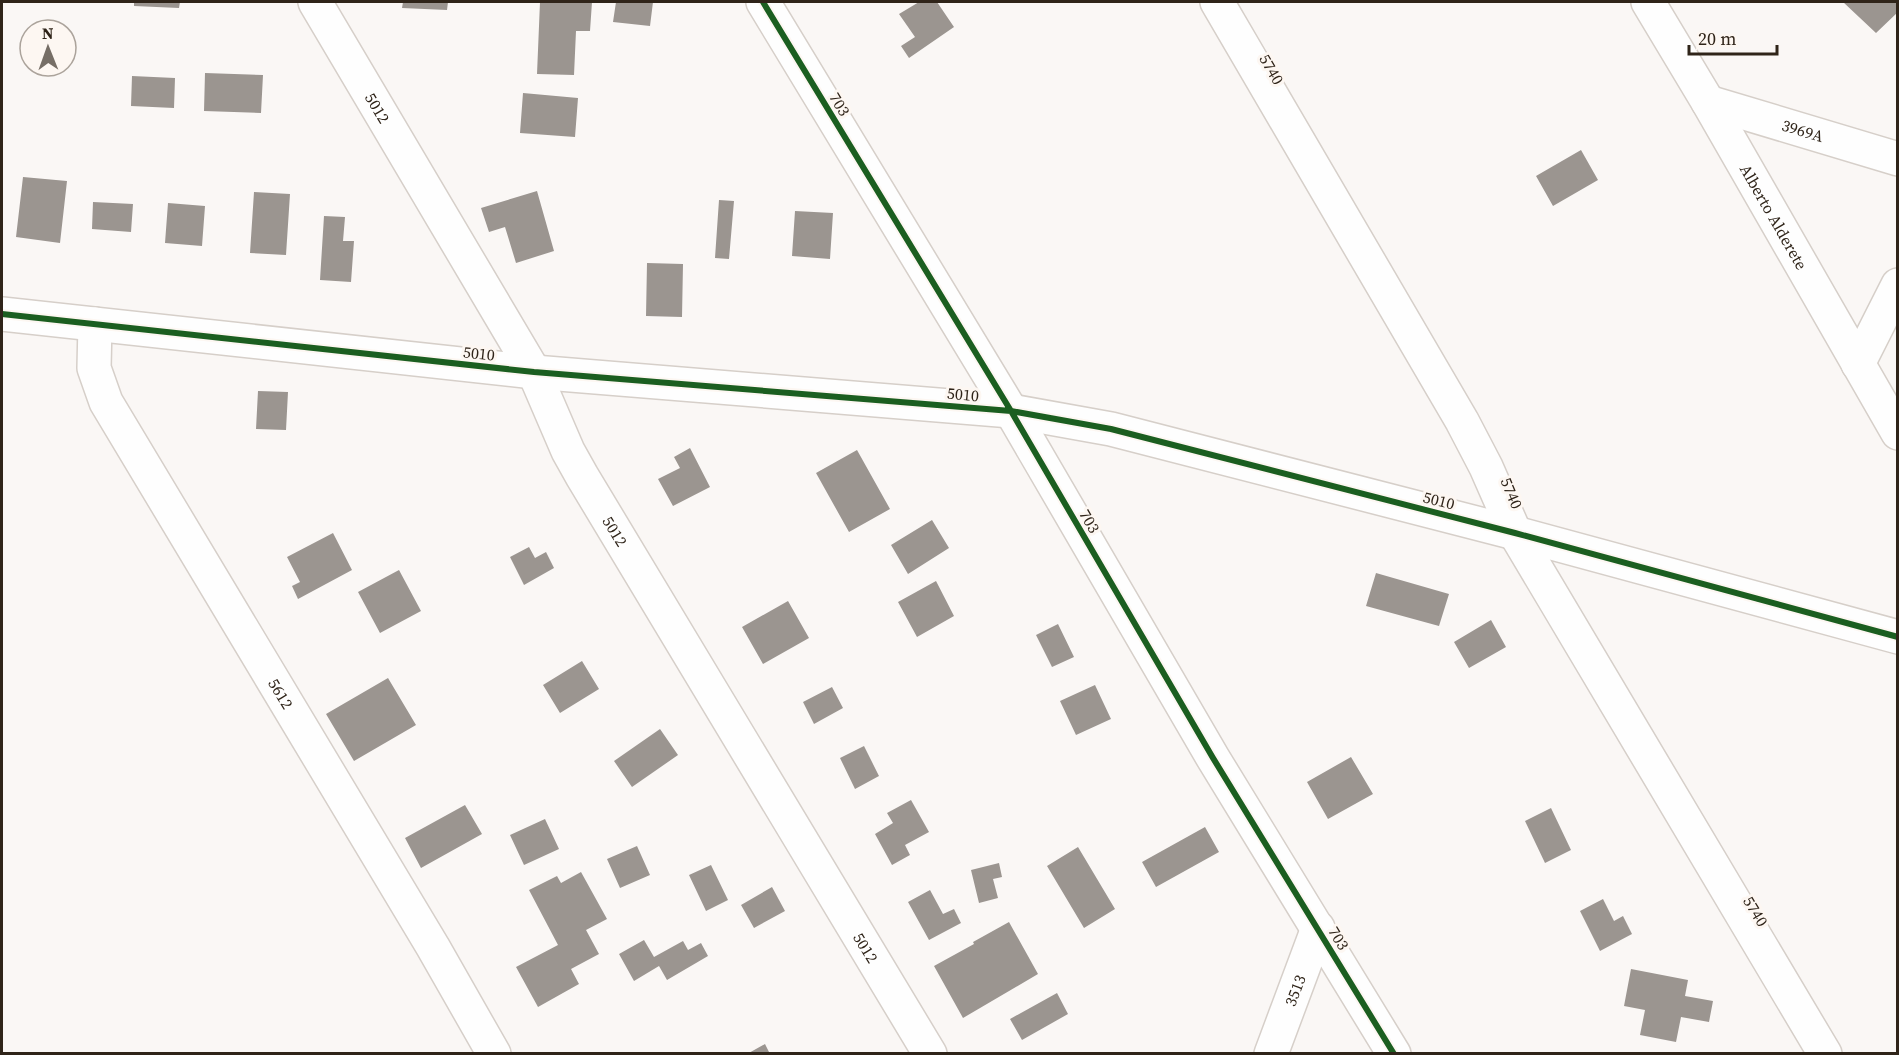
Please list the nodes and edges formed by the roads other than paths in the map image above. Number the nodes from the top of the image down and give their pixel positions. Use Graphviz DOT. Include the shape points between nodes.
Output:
graph roads {
  1 [pos="315,2"];
  2 [pos="763,2"];
  3 [pos="1218,2"];
  4 [pos="1648,2"];
  5 [pos="1708,102"];
  6 [pos="1898,159"];
  7 [pos="1898,285"];
  8 [pos="2,314"];
  9 [pos="95,324"];
  10 [pos="1858,364"];
  11 [pos="534,372"];
  12 [pos="1011,411"];
  13 [pos="1898,433"];
  14 [pos="1515,533"];
  15 [pos="1898,637"];
  16 [pos="1318,928"];
  17 [pos="494,1053"];
  18 [pos="930,1053"];
  19 [pos="1271,1053"];
  20 [pos="1394,1053"];
  21 [pos="1825,1053"];
  1 -- 11 [label="street, 5012"];
  2 -- 12 [label="street, 703"];
  3 -- 14 [label="street, 5740" via="1462,421"];
  4 -- 5 [label="street, Alberto Alderete"];
  5 -- 6 [label="street, 3969A"];
  5 -- 10 [label="street, Alberto Alderete"];
  7 -- 10 [label="street"];
  8 -- 9 [label="street, 5010"];
  9 -- 11 [label="street, 5010"];
  9 -- 17 [label="street, 5612" via="94,368 106,402"];
  10 -- 13 [label="street, Alberto Alderete"];
  11 -- 12 [label="street, 5010"];
  11 -- 18 [label="street, 5012" via="582,476"];
  12 -- 14 [label="street, 5010" via="1111,429"];
  12 -- 16 [label="street, 703" via="1213,758"];
  14 -- 15 [label="street, 5010"];
  14 -- 21 [label="street, 5740"];
  16 -- 19 [label="street, 3513"];
  16 -- 20 [label="street, 703"];
}
